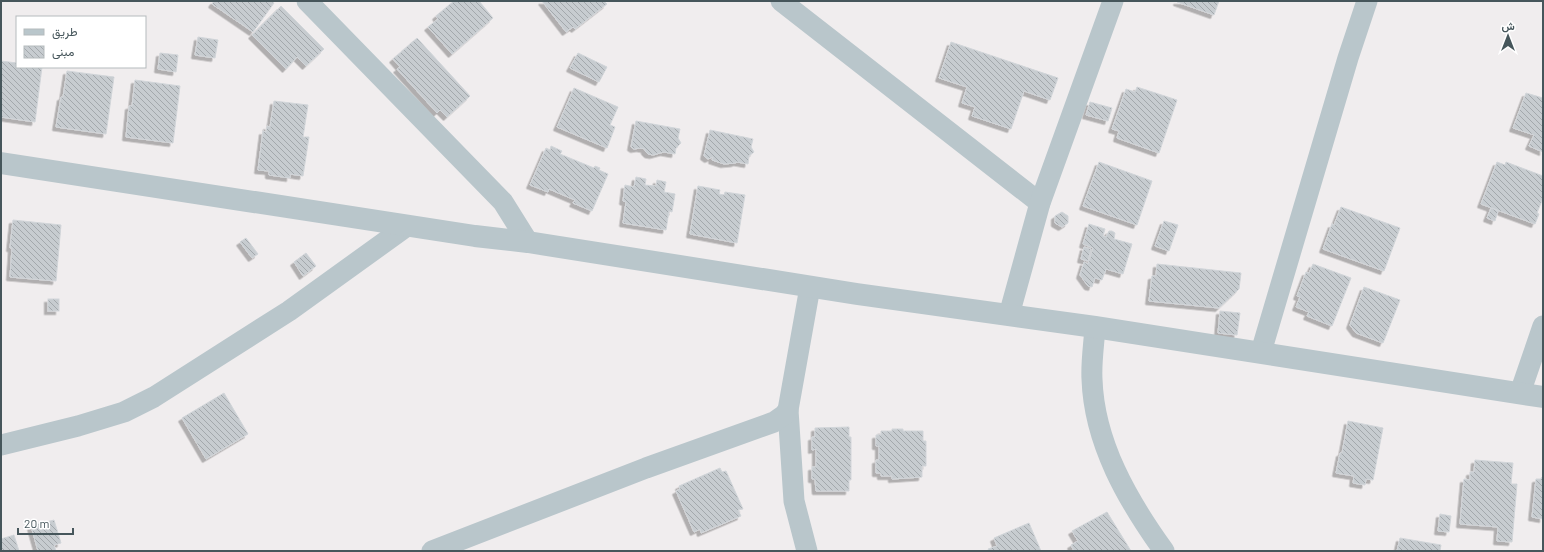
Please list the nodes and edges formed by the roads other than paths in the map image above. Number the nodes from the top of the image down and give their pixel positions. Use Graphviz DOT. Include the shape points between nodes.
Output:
graph roads {
  1 [pos="307,1"];
  2 [pos="781,1"];
  3 [pos="1113,1"];
  4 [pos="1367,1"];
  5 [pos="1,163"];
  6 [pos="1040,204"];
  7 [pos="407,226"];
  8 [pos="528,242"];
  9 [pos="810,287"];
  10 [pos="1008,315"];
  11 [pos="1543,326"];
  12 [pos="1095,327"];
  13 [pos="1261,352"];
  14 [pos="1520,393"];
  15 [pos="1543,397"];
  16 [pos="788,410"];
  17 [pos="1,444"];
  18 [pos="432,551"];
  19 [pos="807,551"];
  20 [pos="1164,551"];
  1 -- 8 [label="street" via="503,202"];
  2 -- 6 [label="street"];
  3 -- 6 [label="street"];
  4 -- 13 [label="street"];
  5 -- 7 [label="street"];
  6 -- 10 [label="street"];
  7 -- 8 [label="street"];
  7 -- 17 [label="street" via="289,311 154,397 124,412"];
  8 -- 9 [label="street"];
  9 -- 10 [label="street"];
  9 -- 16 [label="street"];
  10 -- 12 [label="street"];
  11 -- 14 [label="street"];
  12 -- 13 [label="street"];
  12 -- 20 [label="street" via="1092,379 1094,407 1103,438 1117,476 1143,523"];
  13 -- 14 [label="street"];
  14 -- 15 [label="street"];
  16 -- 18 [label="street" via="774,422"];
  16 -- 19 [label="street" via="794,501"];
}
